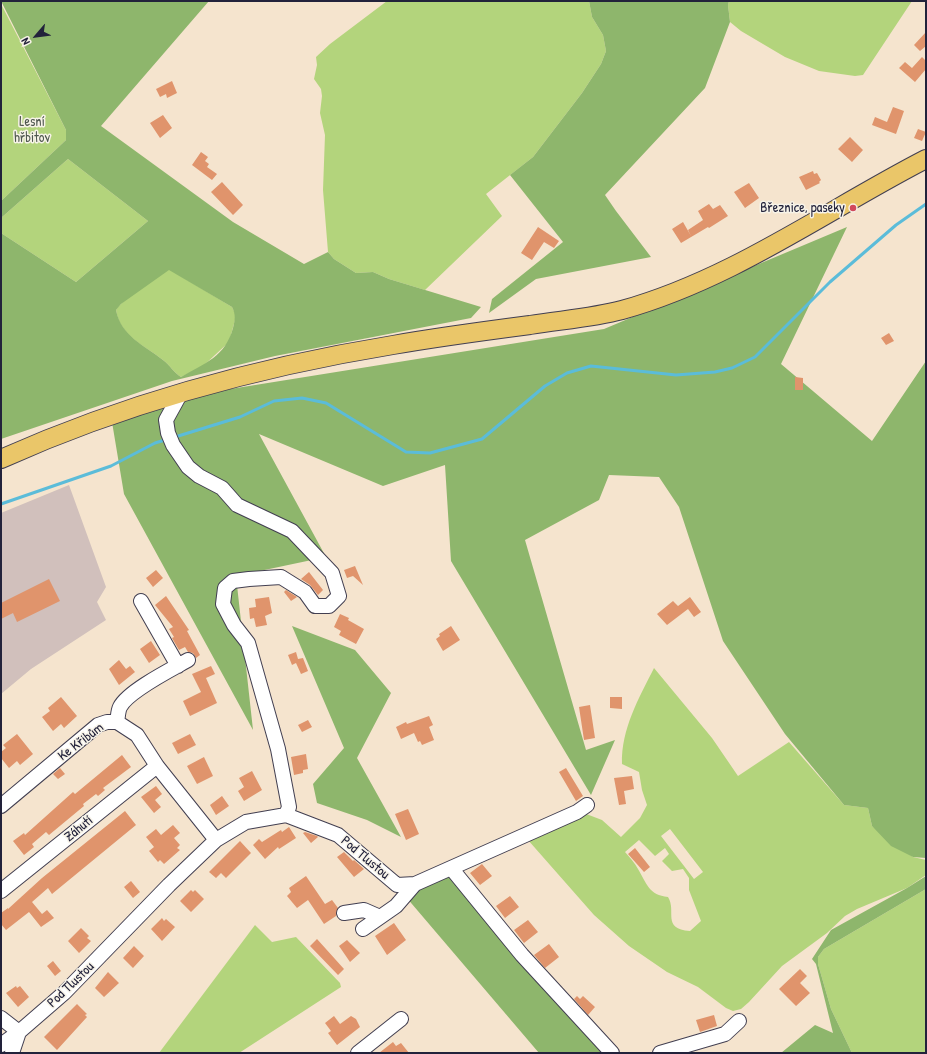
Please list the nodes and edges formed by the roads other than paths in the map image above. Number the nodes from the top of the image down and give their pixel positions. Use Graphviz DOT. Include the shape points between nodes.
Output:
graph roads {
  1 [pos="926,159"];
  2 [pos="182,391"];
  3 [pos="1,459"];
  4 [pos="141,601"];
  5 [pos="117,722"];
  6 [pos="157,766"];
  7 [pos="588,805"];
  8 [pos="1,806"];
  9 [pos="286,815"];
  10 [pos="216,840"];
  11 [pos="451,868"];
  12 [pos="415,884"];
  13 [pos="1,891"];
  14 [pos="344,913"];
  15 [pos="380,917"];
  16 [pos="362,929"];
  17 [pos="1,1018"];
  18 [pos="401,1019"];
  19 [pos="739,1021"];
  20 [pos="19,1032"];
  21 [pos="1,1045"];
  22 [pos="12,1053"];
  23 [pos="358,1053"];
  24 [pos="612,1053"];
  25 [pos="660,1053"];
  1 -- 2 [label="main road" via="753,256 704,280 636,306 587,317 345,353"];
  2 -- 3 [label="main road" via="48,438"];
  2 -- 9 [label="street" via="166,420 173,445 188,467 222,488 236,505 292,531 332,573 339,596 329,606 315,606 305,592 281,577 233,581 225,588 223,604 234,625 248,643 278,749 289,806"];
  4 -- 5 [label="street" via="183,663 126,700 120,707"];
  5 -- 6 [label="street, Ke Křibům" via="137,735"];
  5 -- 8 [label="street, Ke Křibům" via="98,725"];
  6 -- 10 [label="street, Ke Křibům"];
  6 -- 13 [label="street, Záhutí"];
  7 -- 11 [label="street, Pod Tlustou"];
  9 -- 10 [label="street, Pod Tlustou" via="246,822"];
  9 -- 12 [label="street, Pod Tlustou" via="338,835 397,885"];
  10 -- 20 [label="street, Pod Tlustou" via="64,993"];
  11 -- 12 [label="street, Pod Tlustou"];
  11 -- 24 [label="street" via="522,955"];
  12 -- 15 [label="street" via="396,906"];
  14 -- 15 [label="street" via="364,910"];
  15 -- 16 [label="street"];
  17 -- 20 [label="street"];
  18 -- 23 [label="street"];
  19 -- 25 [label="street" via="725,1034"];
  20 -- 21 [label="street"];
  20 -- 22 [label="street"];
}
